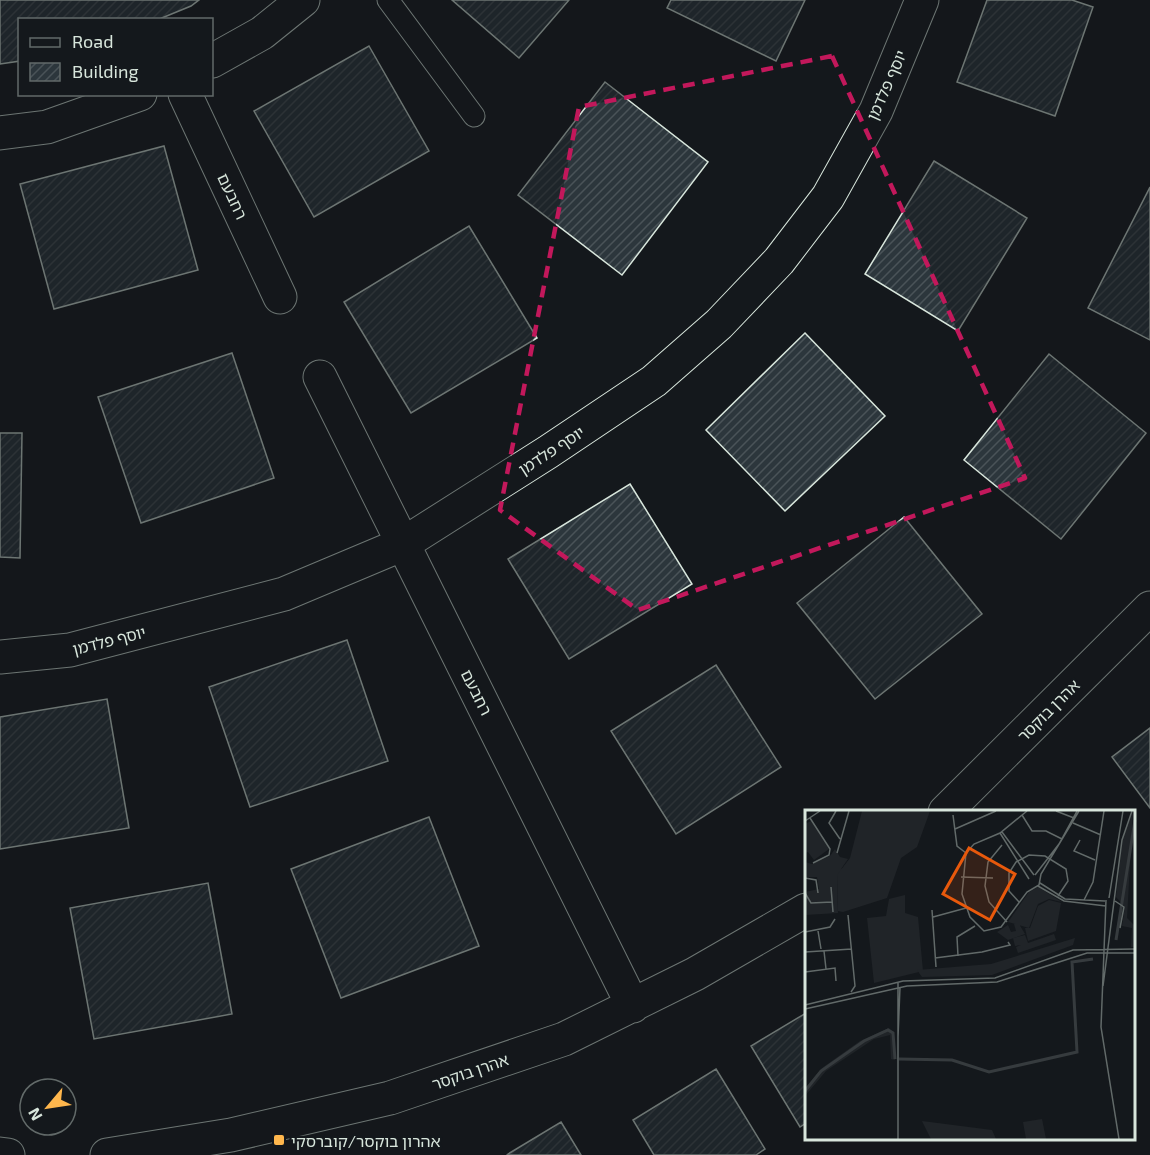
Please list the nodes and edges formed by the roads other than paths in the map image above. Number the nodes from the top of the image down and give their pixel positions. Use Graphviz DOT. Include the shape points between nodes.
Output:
graph roads {
  1 [pos="303,0"];
  2 [pos="387,0"];
  3 [pos="922,0"];
  4 [pos="213,60"];
  5 [pos="134,96"];
  6 [pos="186,96"];
  7 [pos="474,116"];
  8 [pos="0,133"];
  9 [pos="280,297"];
  10 [pos="321,377"];
  11 [pos="403,544"];
  12 [pos="1150,608"];
  13 [pos="0,657"];
  14 [pos="947,810"];
  15 [pos="805,911"];
  16 [pos="633,1006"];
  17 [pos="0,1154"];
  18 [pos="122,1154"];
  19 [pos="8,1155"];
  1 -- 4 [label="street" via="262,33"];
  2 -- 7 [label="lane"];
  3 -- 11 [label="street, יוסף פלדמן" via="876,111 828,196 779,261 719,324 654,381"];
  5 -- 8 [label="street" via="47,127"];
  6 -- 9 [label="street, רחבעם"];
  10 -- 11 [label="street, רחבעם"];
  11 -- 13 [label="street, יוסף פלדמן" via="284,594 70,650"];
  11 -- 16 [label="street, רחבעם"];
  12 -- 14 [label="street, אהרן בוקסר"];
  15 -- 16 [label="street, אהרן בוקסר"];
  16 -- 18 [label="street, אהרן בוקסר" via="564,1039 390,1098 231,1135"];
  17 -- 19 [label="street"];
}
